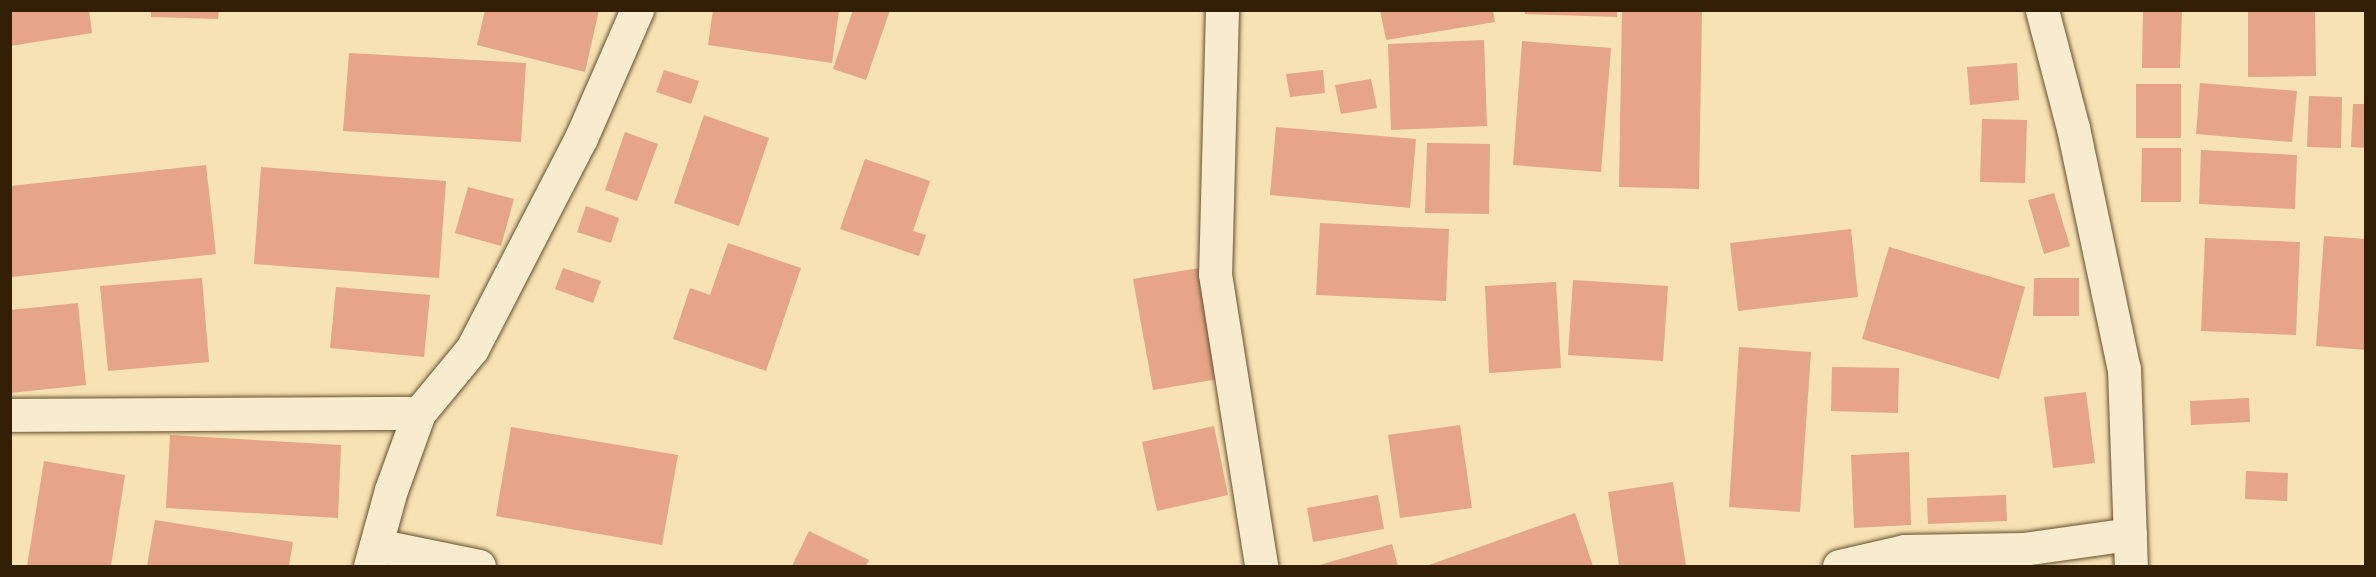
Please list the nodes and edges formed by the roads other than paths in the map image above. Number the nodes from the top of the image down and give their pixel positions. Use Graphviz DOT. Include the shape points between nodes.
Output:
graph roads {
  1 [pos="637,10"];
  2 [pos="1222,10"];
  3 [pos="2042,10"];
  4 [pos="419,413"];
  5 [pos="10,414"];
  6 [pos="2130,534"];
  7 [pos="373,556"];
  8 [pos="479,567"];
  9 [pos="1262,567"];
  10 [pos="1839,567"];
  11 [pos="2131,567"];
  1 -- 4 [label="street" via="581,138 472,349"];
  2 -- 9 [label="street" via="1215,274"];
  3 -- 6 [label="street" via="2073,128 2124,369"];
  4 -- 5 [label="street"];
  4 -- 7 [label="street"];
  6 -- 10 [label="street" via="2023,549 1905,551"];
  6 -- 11 [label="street"];
  7 -- 8 [label="street"];
}
